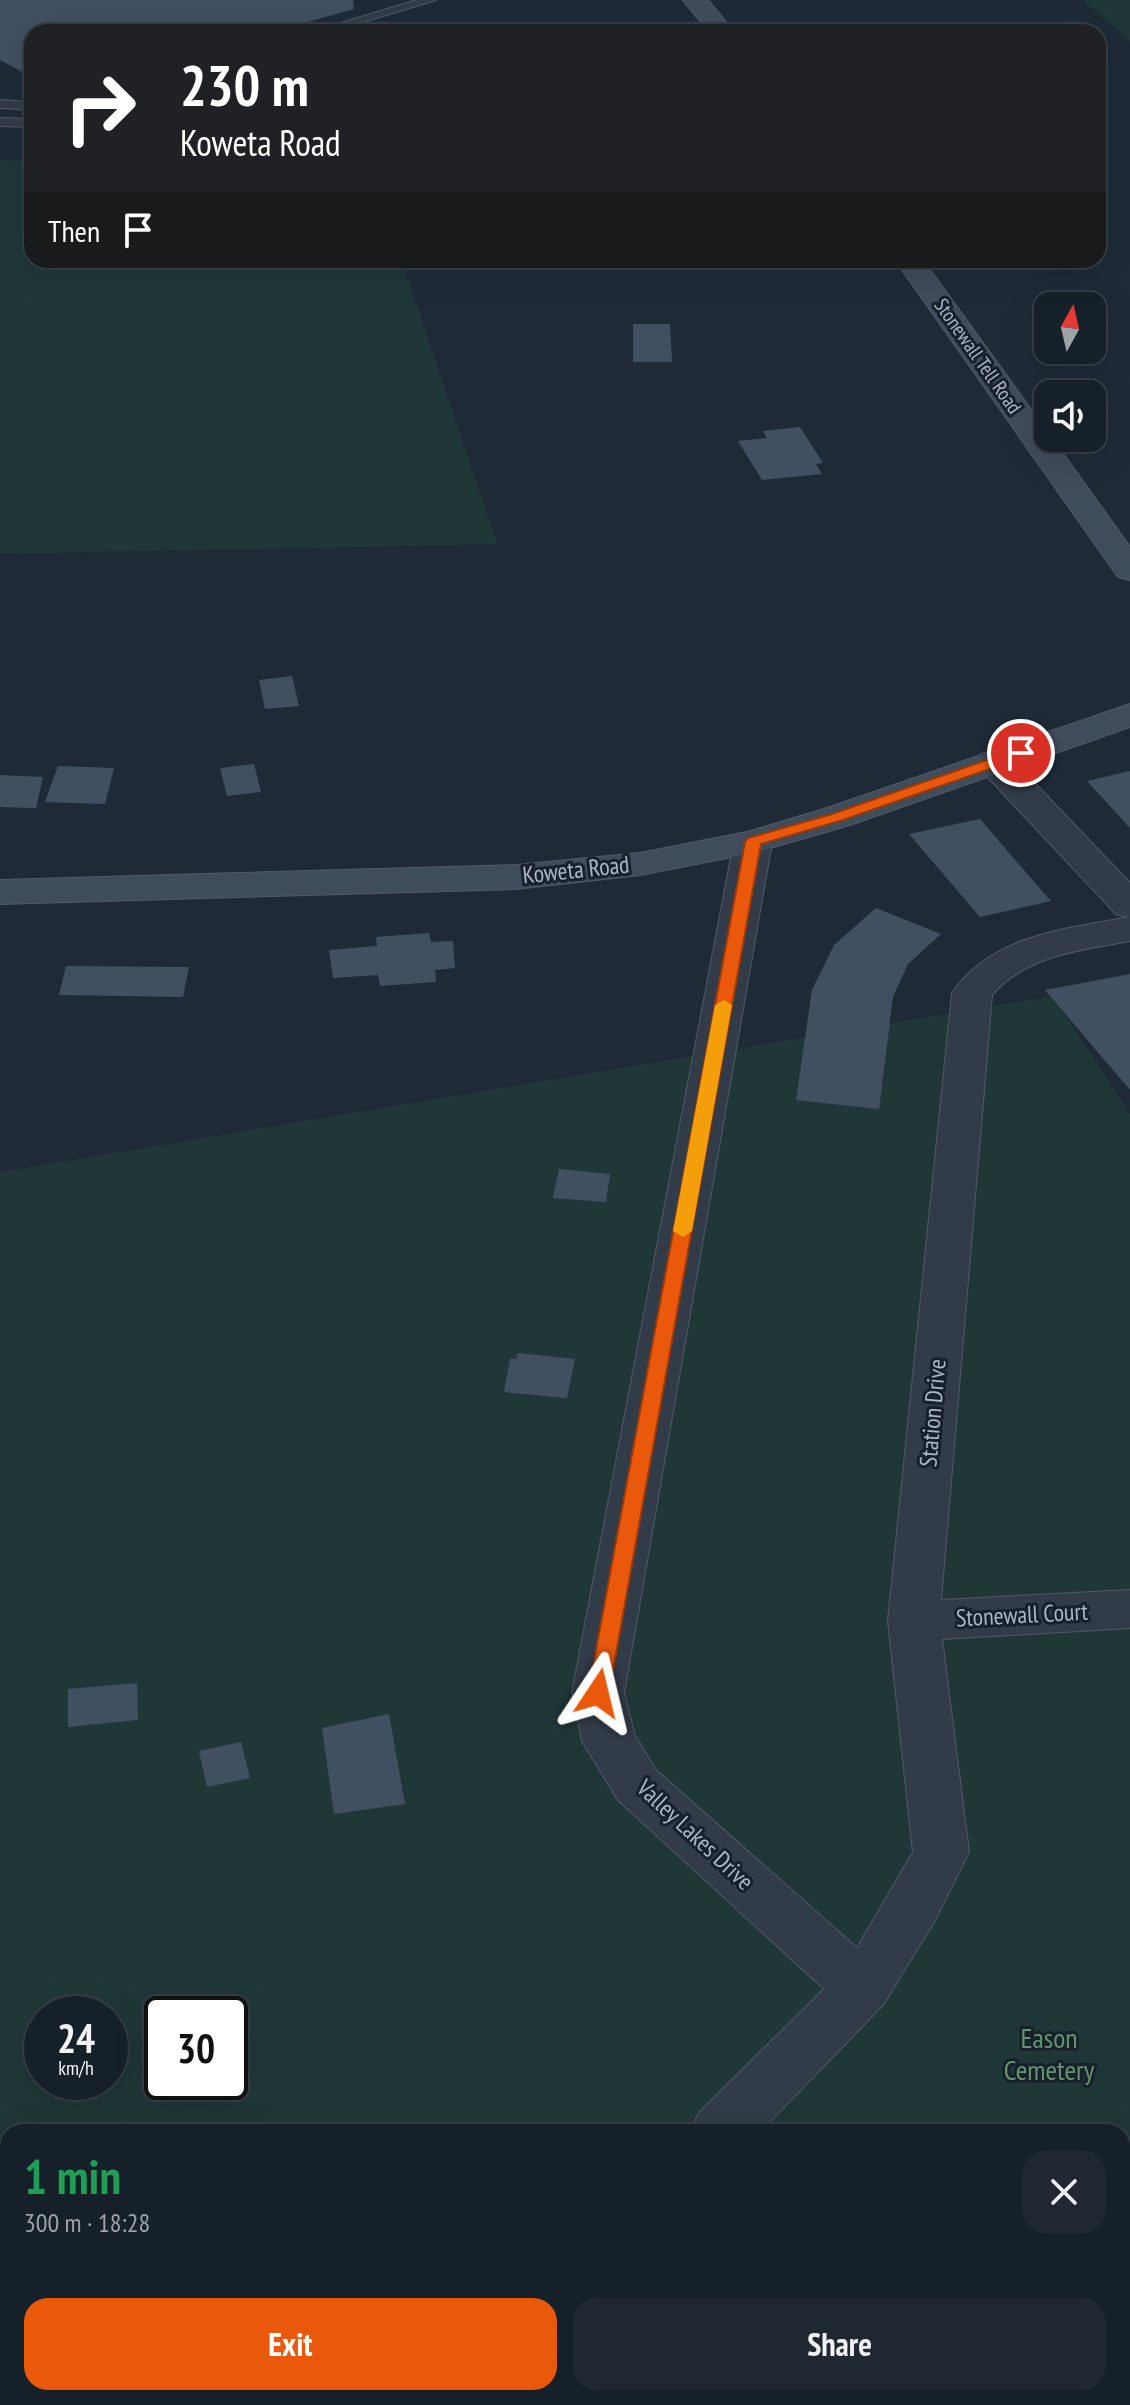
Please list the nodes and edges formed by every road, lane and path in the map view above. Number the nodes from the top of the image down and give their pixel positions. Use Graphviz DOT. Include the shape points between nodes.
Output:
graph roads {
  1 [pos="430,0"];
  2 [pos="695,0"];
  3 [pos="345,24"];
  4 [pos="715,24"];
  5 [pos="0,104"];
  6 [pos="24,106"];
  7 [pos="0,122"];
  8 [pos="24,123"];
  9 [pos="915,268"];
  10 [pos="1130,570"];
  11 [pos="1130,715"];
  12 [pos="994,762"];
  13 [pos="753,842"];
  14 [pos="0,892"];
  15 [pos="1130,906"];
  16 [pos="1130,929"];
  17 [pos="1130,1609"];
  18 [pos="914,1621"];
  19 [pos="863,1988"];
  20 [pos="728,2124"];
  1 -- 3 [label="lane"];
  2 -- 4 [label="street"];
  5 -- 6 [label="lane"];
  7 -- 8 [label="lane"];
  9 -- 10 [label="street, Stonewall Tell Road"];
  11 -- 12 [label="street, Koweta Road"];
  12 -- 13 [label="street, Koweta Road"];
  12 -- 15 [label="street"];
  13 -- 14 [label="street, Koweta Road" via="640,864 516,877"];
  13 -- 19 [label="street, Valley Lakes Drive" via="598,1693 609,1741 637,1785"];
  16 -- 18 [label="street, Station Drive" via="1005,960 972,993"];
  17 -- 18 [label="street, Stonewall Court"];
  18 -- 19 [label="street, Station Drive" via="941,1852"];
  19 -- 20 [label="street, Station Drive"];
}
